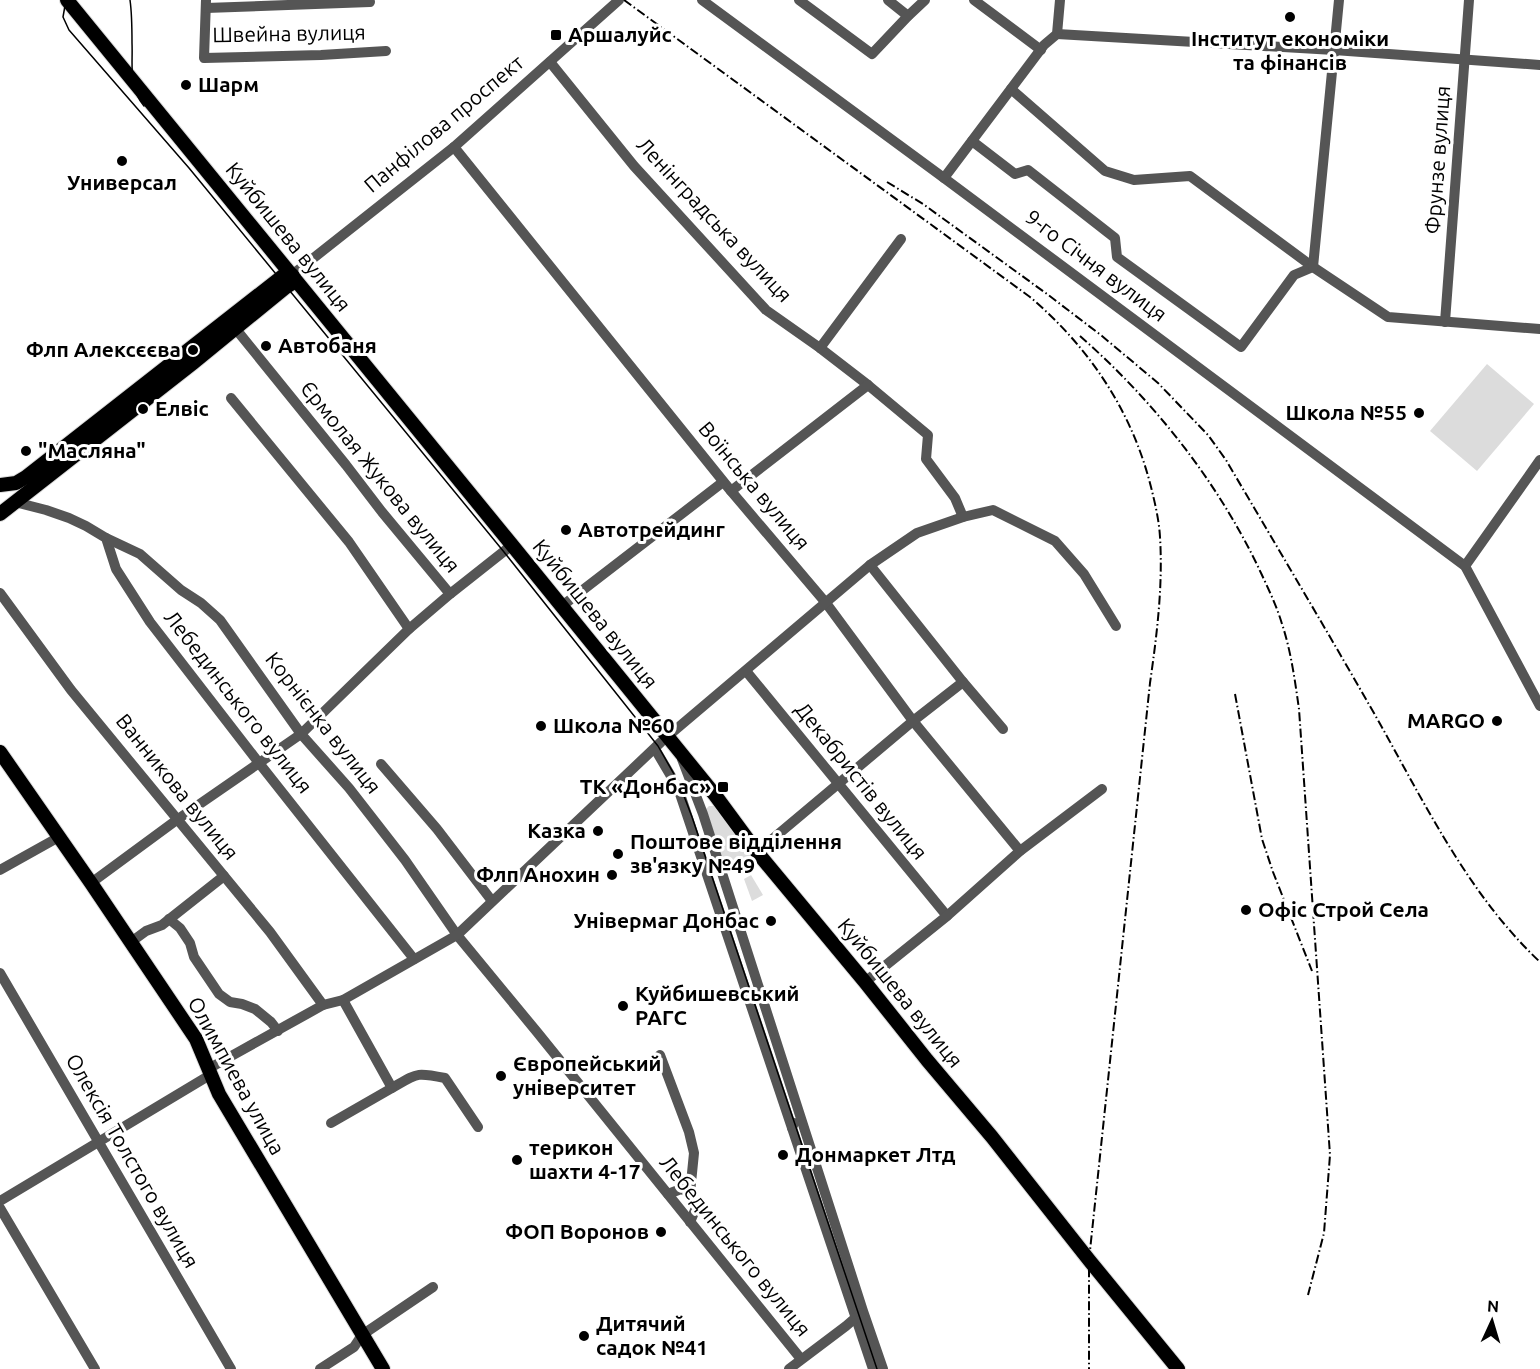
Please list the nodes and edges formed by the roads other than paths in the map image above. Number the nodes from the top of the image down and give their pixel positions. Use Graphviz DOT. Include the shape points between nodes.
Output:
graph roads {
  1 [pos="67,0"];
  2 [pos="619,0"];
  3 [pos="702,0"];
  4 [pos="799,0"];
  5 [pos="888,0"];
  6 [pos="925,0"];
  7 [pos="974,0"];
  8 [pos="1060,0"];
  9 [pos="1339,0"];
  10 [pos="1469,0"];
  11 [pos="370,2"];
  12 [pos="206,4"];
  13 [pos="908,15"];
  14 [pos="1057,34"];
  15 [pos="1041,50"];
  16 [pos="1334,50"];
  17 [pos="386,51"];
  18 [pos="1465,59"];
  19 [pos="550,62"];
  20 [pos="1540,65"];
  21 [pos="1011,89"];
  22 [pos="972,141"];
  23 [pos="454,147"];
  24 [pos="944,178"];
  25 [pos="901,239"];
  26 [pos="1313,267"];
  27 [pos="288,275"];
  28 [pos="1445,322"];
  29 [pos="235,328"];
  30 [pos="1540,329"];
  31 [pos="820,348"];
  32 [pos="868,385"];
  33 [pos="231,398"];
  34 [pos="1540,460"];
  35 [pos="723,482"];
  36 [pos="0,485"];
  37 [pos="731,491"];
  38 [pos="15,502"];
  39 [pos="0,514"];
  40 [pos="963,517"];
  41 [pos="106,538"];
  42 [pos="512,544"];
  43 [pos="870,565"];
  44 [pos="1465,566"];
  45 [pos="0,593"];
  46 [pos="450,594"];
  47 [pos="826,603"];
  48 [pos="562,606"];
  49 [pos="1116,626"];
  50 [pos="409,629"];
  51 [pos="746,671"];
  52 [pos="963,682"];
  53 [pos="1540,706"];
  54 [pos="913,721"];
  55 [pos="1003,729"];
  56 [pos="301,734"];
  57 [pos="668,737"];
  58 [pos="655,749"];
  59 [pos="0,752"];
  60 [pos="680,753"];
  61 [pos="259,763"];
  62 [pos="381,764"];
  63 [pos="838,783"];
  64 [pos="1102,789"];
  65 [pos="178,819"];
  66 [pos="59,837"];
  67 [pos="1020,851"];
  68 [pos="757,852"];
  69 [pos="0,870"];
  70 [pos="224,876"];
  71 [pos="91,883"];
  72 [pos="492,901"];
  73 [pos="947,916"];
  74 [pos="169,919"];
  75 [pos="457,935"];
  76 [pos="131,942"];
  77 [pos="414,959"];
  78 [pos="0,973"];
  79 [pos="865,982"];
  80 [pos="343,1000"];
  81 [pos="323,1005"];
  82 [pos="278,1031"];
  83 [pos="660,1055"];
  84 [pos="209,1072"];
  85 [pos="392,1088"];
  86 [pos="800,1112"];
  87 [pos="331,1123"];
  88 [pos="478,1127"];
  89 [pos="792,1128"];
  90 [pos="98,1142"];
  91 [pos="690,1193"];
  92 [pos="668,1194"];
  93 [pos="0,1201"];
  94 [pos="0,1208"];
  95 [pos="690,1222"];
  96 [pos="433,1287"];
  97 [pos="860,1314"];
  98 [pos="362,1335"];
  99 [pos="801,1359"];
  100 [pos="95,1369"];
  101 [pos="231,1369"];
  102 [pos="320,1369"];
  103 [pos="383,1369"];
  104 [pos="789,1369"];
  105 [pos="873,1369"];
  106 [pos="883,1369"];
  107 [pos="1178,1369"];
  1 -- 27 [label="main road, Куйбишева вулиця"];
  2 -- 19 [label="street, Панфілова проспект"];
  3 -- 24 [label="street, 9-го Січня вулиця"];
  4 -- 13 [label="street" via="872,54"];
  5 -- 13 [label="street"];
  6 -- 13 [label="street"];
  7 -- 15 [label="street"];
  8 -- 14 [label="street"];
  9 -- 16 [label="street"];
  10 -- 18 [label="street, Фрунзе вулиця"];
  11 -- 12 [label="street, Швейна вулиця"];
  12 -- 17 [label="street, Швейна вулиця" via="204,58"];
  14 -- 15 [label="street"];
  14 -- 16 [label="street"];
  15 -- 21 [label="street"];
  16 -- 18 [label="street"];
  16 -- 26 [label="street"];
  18 -- 20 [label="street"];
  18 -- 28 [label="street, Фрунзе вулиця"];
  19 -- 23 [label="street, Панфілова проспект"];
  19 -- 31 [label="street, Ленінградська вулиця" via="634,166 766,310"];
  21 -- 22 [label="street"];
  21 -- 26 [label="street" via="1105,171 1134,180 1190,176"];
  22 -- 24 [label="street"];
  22 -- 26 [label="street" via="1015,174 1028,170 1115,238 1117,257 1240,346 1294,275"];
  23 -- 27 [label="street, Панфілова проспект"];
  23 -- 35 [label="street, Воїнська вулиця"];
  24 -- 44 [label="street, 9-го Січня вулиця"];
  25 -- 31 [label="street"];
  26 -- 28 [label="street" via="1388,316"];
  27 -- 29 [label="main road" via="291,284"];
  27 -- 36 [label="main road, Панфілова проспект" via="26,477"];
  27 -- 42 [label="main road, Куйбишева вулиця"];
  28 -- 30 [label="street"];
  29 -- 38 [label="main road"];
  29 -- 46 [label="street, Єрмолая Жукова вулиця"];
  31 -- 32 [label="street, Ленінградська вулиця"];
  32 -- 37 [label="street"];
  32 -- 40 [label="street, Ленінградська вулиця" via="928,435 926,459 955,498"];
  33 -- 50 [label="street" via="349,542"];
  34 -- 44 [label="street"];
  35 -- 37 [label="street, Воїнська вулиця"];
  35 -- 48 [label="street"];
  37 -- 47 [label="street, Воїнська вулиця"];
  38 -- 39 [label="main road"];
  38 -- 41 [label="street" via="69,518"];
  40 -- 43 [label="street" via="917,532"];
  40 -- 49 [label="street" via="993,510 1055,541 1084,574"];
  41 -- 56 [label="street, Корнієнка вулиця" via="140,554 220,620"];
  41 -- 61 [label="street, Лебединського вулиця" via="116,569 150,622"];
  42 -- 46 [label="street"];
  42 -- 48 [label="main road, Куйбишева вулиця"];
  43 -- 47 [label="street"];
  43 -- 52 [label="street"];
  44 -- 53 [label="street"];
  45 -- 65 [label="street, Ванникова вулиця" via="71,690"];
  46 -- 50 [label="street"];
  47 -- 51 [label="street"];
  47 -- 54 [label="street, Воїнська вулиця"];
  48 -- 57 [label="main road, Куйбишева вулиця"];
  50 -- 56 [label="street"];
  51 -- 57 [label="street"];
  51 -- 63 [label="street, Декабристів вулиця"];
  52 -- 54 [label="street"];
  52 -- 55 [label="street"];
  54 -- 63 [label="street"];
  54 -- 67 [label="street, Воїнська вулиця"];
  56 -- 61 [label="street"];
  56 -- 75 [label="street, Корнієнка вулиця" via="405,860"];
  57 -- 58 [label="street"];
  57 -- 60 [label="main road, Куйбишева вулиця"];
  58 -- 72 [label="street"];
  58 -- 89 [label="street" via="678,788"];
  59 -- 66 [label="main road, Олимпиева улица"];
  60 -- 68 [label="main road, Куйбишева вулиця"];
  60 -- 86 [label="street" via="704,814"];
  61 -- 65 [label="street"];
  61 -- 77 [label="street, Лебединського вулиця"];
  62 -- 72 [label="street, Корнієнка вулиця"];
  63 -- 68 [label="street"];
  63 -- 73 [label="street, Декабристів вулиця"];
  64 -- 67 [label="street"];
  65 -- 70 [label="street, Ванникова вулиця"];
  65 -- 71 [label="street"];
  66 -- 69 [label="street"];
  66 -- 71 [label="main road, Олимпиева улица"];
  67 -- 73 [label="street"];
  68 -- 79 [label="main road, Куйбишева вулиця"];
  70 -- 74 [label="street"];
  70 -- 81 [label="street, Ванникова вулиця"];
  71 -- 76 [label="main road, Олимпиева улица"];
  72 -- 75 [label="street"];
  73 -- 79 [label="street"];
  74 -- 76 [label="street"];
  74 -- 82 [label="street" via="180,928 219,994 230,1002 255,1009"];
  75 -- 77 [label="street"];
  75 -- 92 [label="street, Лебединського вулиця"];
  76 -- 84 [label="main road, Олимпиева улица" via="196,1039"];
  77 -- 80 [label="street"];
  78 -- 90 [label="street, Олексія Толстого вулиця"];
  79 -- 107 [label="main road, Куйбишева вулиця"];
  80 -- 81 [label="street"];
  80 -- 85 [label="street"];
  81 -- 82 [label="street"];
  82 -- 84 [label="street"];
  83 -- 91 [label="street" via="694,1153"];
  84 -- 90 [label="street"];
  84 -- 98 [label="main road, Олимпиева улица"];
  85 -- 87 [label="street"];
  85 -- 88 [label="street" via="416,1074 445,1078"];
  86 -- 89 [label="street"];
  86 -- 97 [label="street"];
  89 -- 97 [label="street"];
  90 -- 93 [label="street"];
  90 -- 101 [label="street, Олексія Толстого вулиця"];
  91 -- 92 [label="street" via="681,1189"];
  91 -- 95 [label="street" via="698,1203"];
  92 -- 95 [label="street, Лебединського вулиця"];
  94 -- 100 [label="street"];
  95 -- 99 [label="street, Лебединського вулиця"];
  96 -- 98 [label="street"];
  97 -- 99 [label="street"];
  97 -- 105 [label="street"];
  97 -- 106 [label="street"];
  98 -- 102 [label="street" via="354,1347"];
  98 -- 103 [label="main road, Олимпиева улица"];
  99 -- 104 [label="street"];
}
